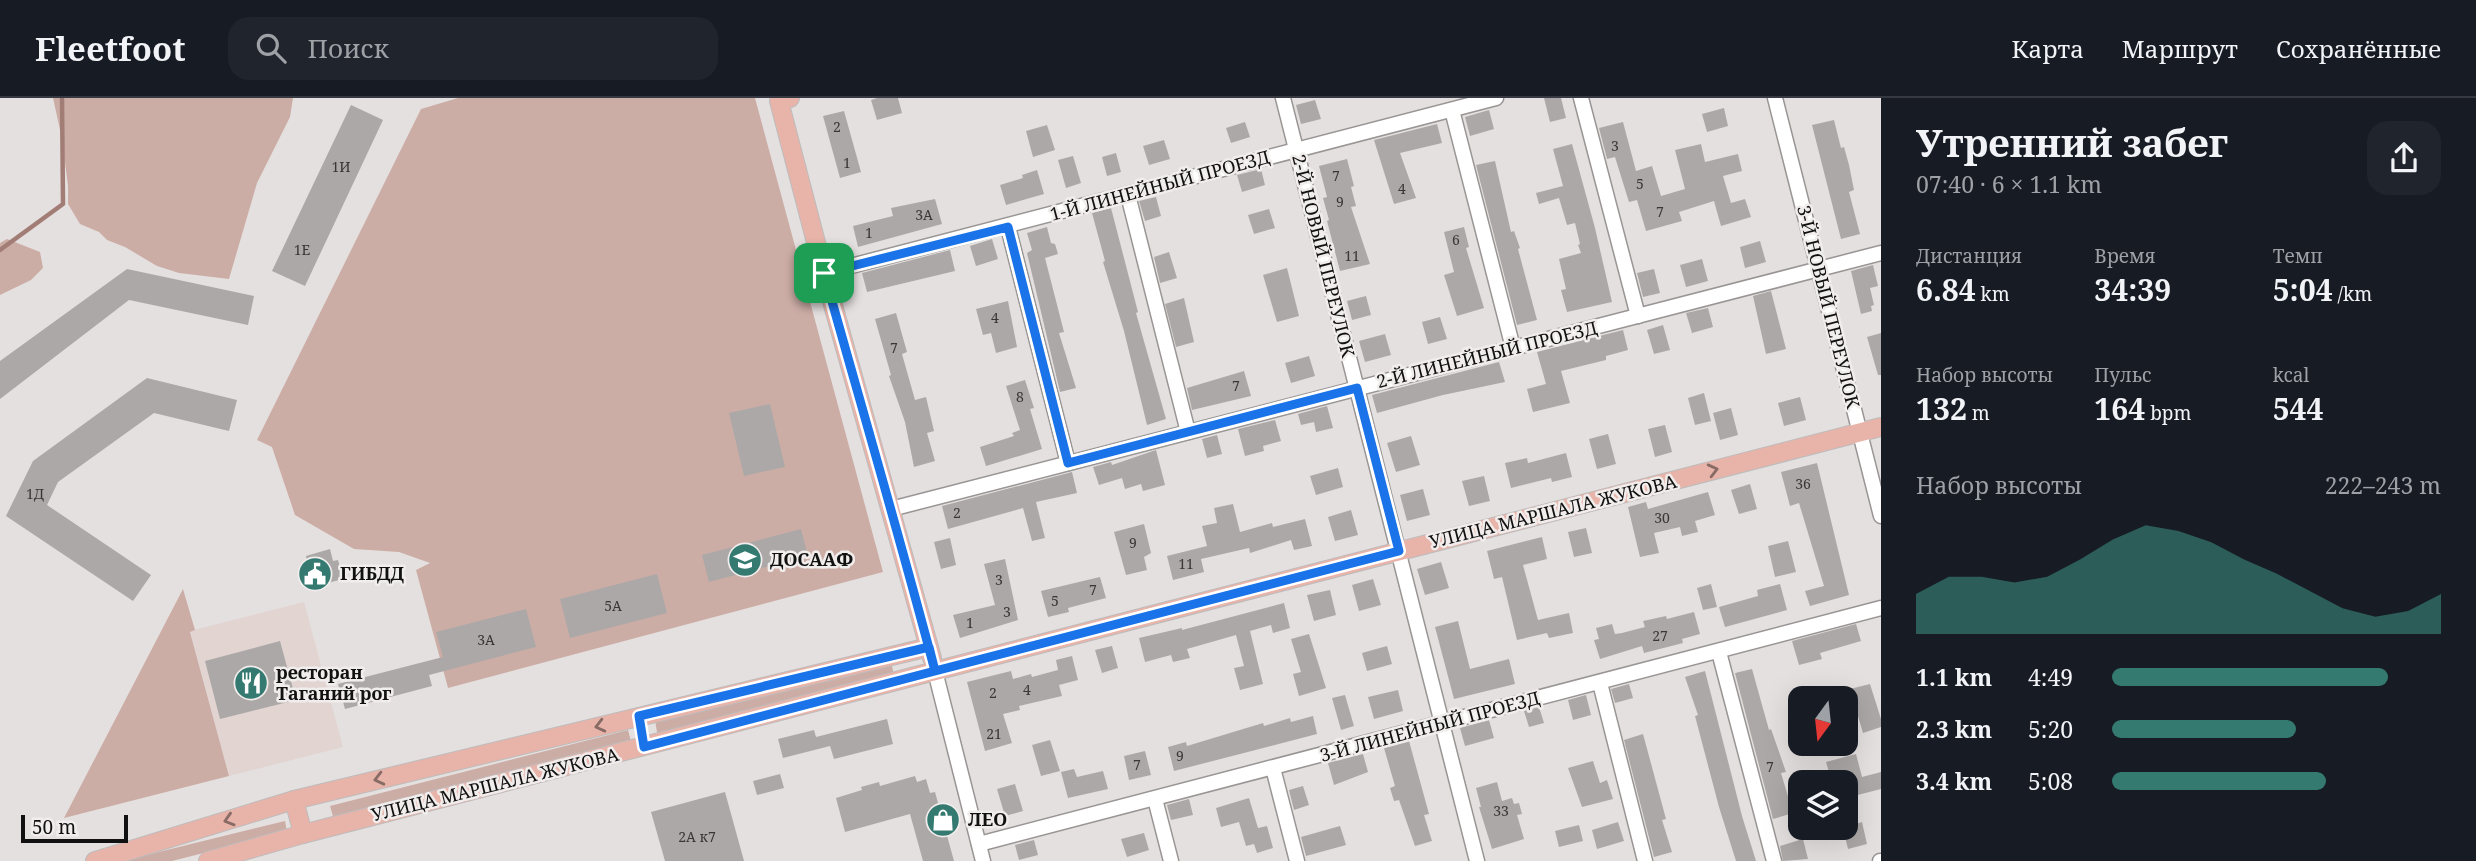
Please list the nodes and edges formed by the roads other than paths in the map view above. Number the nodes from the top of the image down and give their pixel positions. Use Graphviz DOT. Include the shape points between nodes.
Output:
graph roads {
  1 [pos="1283,98"];
  2 [pos="1496,98"];
  3 [pos="1581,98"];
  4 [pos="1774,98"];
  5 [pos="783,99"];
  6 [pos="1452,110"];
  7 [pos="1296,150"];
  8 [pos="1128,195"];
  9 [pos="1008,227"];
  10 [pos="1881,253"];
  11 [pos="1819,270"];
  12 [pos="824,273"];
  13 [pos="1639,316"];
  14 [pos="1513,348"];
  15 [pos="1357,388"];
  16 [pos="1881,427"];
  17 [pos="1188,432"];
  18 [pos="1860,432"];
  19 [pos="1068,463"];
  20 [pos="891,509"];
  21 [pos="1881,516"];
  22 [pos="1399,551"];
  23 [pos="1881,608"];
  24 [pos="929,647"];
  25 [pos="1719,652"];
  26 [pos="935,671"];
  27 [pos="1601,682"];
  28 [pos="639,716"];
  29 [pos="1442,724"];
  30 [pos="644,747"];
  31 [pos="1273,768"];
  32 [pos="1155,799"];
  33 [pos="295,800"];
  34 [pos="303,834"];
  35 [pos="979,844"];
  36 [pos="95,861"];
  37 [pos="208,861"];
  38 [pos="983,861"];
  39 [pos="1171,861"];
  40 [pos="1297,861"];
  41 [pos="1477,861"];
  42 [pos="1645,861"];
  43 [pos="1774,861"];
  1 -- 7 [label="street, 2-Й НОВЫЙ ПЕРЕУЛОК"];
  2 -- 6 [label="street, 1-Й ЛИНЕЙНЫЙ ПРОЕЗД"];
  3 -- 13 [label="street"];
  4 -- 11 [label="street, 3-Й НОВЫЙ ПЕРЕУЛОК"];
  5 -- 12 [label="main road"];
  6 -- 7 [label="street, 1-Й ЛИНЕЙНЫЙ ПРОЕЗД"];
  6 -- 14 [label="street"];
  7 -- 8 [label="street, 1-Й ЛИНЕЙНЫЙ ПРОЕЗД"];
  7 -- 15 [label="street, 2-Й НОВЫЙ ПЕРЕУЛОК"];
  8 -- 9 [label="street, 1-Й ЛИНЕЙНЫЙ ПРОЕЗД"];
  8 -- 17 [label="street"];
  9 -- 12 [label="street, 1-Й ЛИНЕЙНЫЙ ПРОЕЗД"];
  9 -- 19 [label="street"];
  10 -- 11 [label="street, 2-Й ЛИНЕЙНЫЙ ПРОЕЗД"];
  11 -- 13 [label="street, 2-Й ЛИНЕЙНЫЙ ПРОЕЗД"];
  11 -- 18 [label="street, 3-Й НОВЫЙ ПЕРЕУЛОК"];
  12 -- 20 [label="main road"];
  13 -- 14 [label="street, 2-Й ЛИНЕЙНЫЙ ПРОЕЗД"];
  14 -- 15 [label="street, 2-Й ЛИНЕЙНЫЙ ПРОЕЗД"];
  15 -- 17 [label="street, 2-Й ЛИНЕЙНЫЙ ПРОЕЗД"];
  15 -- 22 [label="street, 2-Й НОВЫЙ ПЕРЕУЛОК"];
  16 -- 18 [label="main road, УЛИЦА МАРШАЛА ЖУКОВА"];
  17 -- 19 [label="street, 2-Й ЛИНЕЙНЫЙ ПРОЕЗД"];
  18 -- 21 [label="street, 3-Й НОВЫЙ ПЕРЕУЛОК"];
  22 -- 18 [label="main road, УЛИЦА МАРШАЛА ЖУКОВА, one-way"];
  19 -- 20 [label="street, 2-Й ЛИНЕЙНЫЙ ПРОЕЗД"];
  20 -- 24 [label="main road"];
  22 -- 26 [label="main road, УЛИЦА МАРШАЛА ЖУКОВА"];
  22 -- 29 [label="street, 2-Й НОВЫЙ ПЕРЕУЛОК"];
  23 -- 25 [label="street, 3-Й ЛИНЕЙНЫЙ ПРОЕЗД"];
  24 -- 26 [label="main road"];
  24 -- 28 [label="main road, УЛИЦА МАРШАЛА ЖУКОВА"];
  25 -- 27 [label="street, 3-Й ЛИНЕЙНЫЙ ПРОЕЗД"];
  25 -- 43 [label="street"];
  26 -- 30 [label="main road, УЛИЦА МАРШАЛА ЖУКОВА"];
  26 -- 35 [label="street"];
  27 -- 29 [label="street, 3-Й ЛИНЕЙНЫЙ ПРОЕЗД"];
  27 -- 42 [label="street"];
  28 -- 30 [label="main road"];
  28 -- 33 [label="main road, УЛИЦА МАРШАЛА ЖУКОВА, one-way"];
  29 -- 31 [label="street, 3-Й ЛИНЕЙНЫЙ ПРОЕЗД"];
  29 -- 41 [label="street, 2-Й НОВЫЙ ПЕРЕУЛОК"];
  30 -- 34 [label="main road, УЛИЦА МАРШАЛА ЖУКОВА"];
  31 -- 32 [label="street, 3-Й ЛИНЕЙНЫЙ ПРОЕЗД"];
  31 -- 40 [label="street"];
  32 -- 35 [label="street, 3-Й ЛИНЕЙНЫЙ ПРОЕЗД"];
  32 -- 39 [label="street"];
  33 -- 34 [label="main road"];
  33 -- 36 [label="main road, УЛИЦА МАРШАЛА ЖУКОВА, one-way"];
  34 -- 37 [label="main road, УЛИЦА МАРШАЛА ЖУКОВА"];
  35 -- 38 [label="street"];
}
